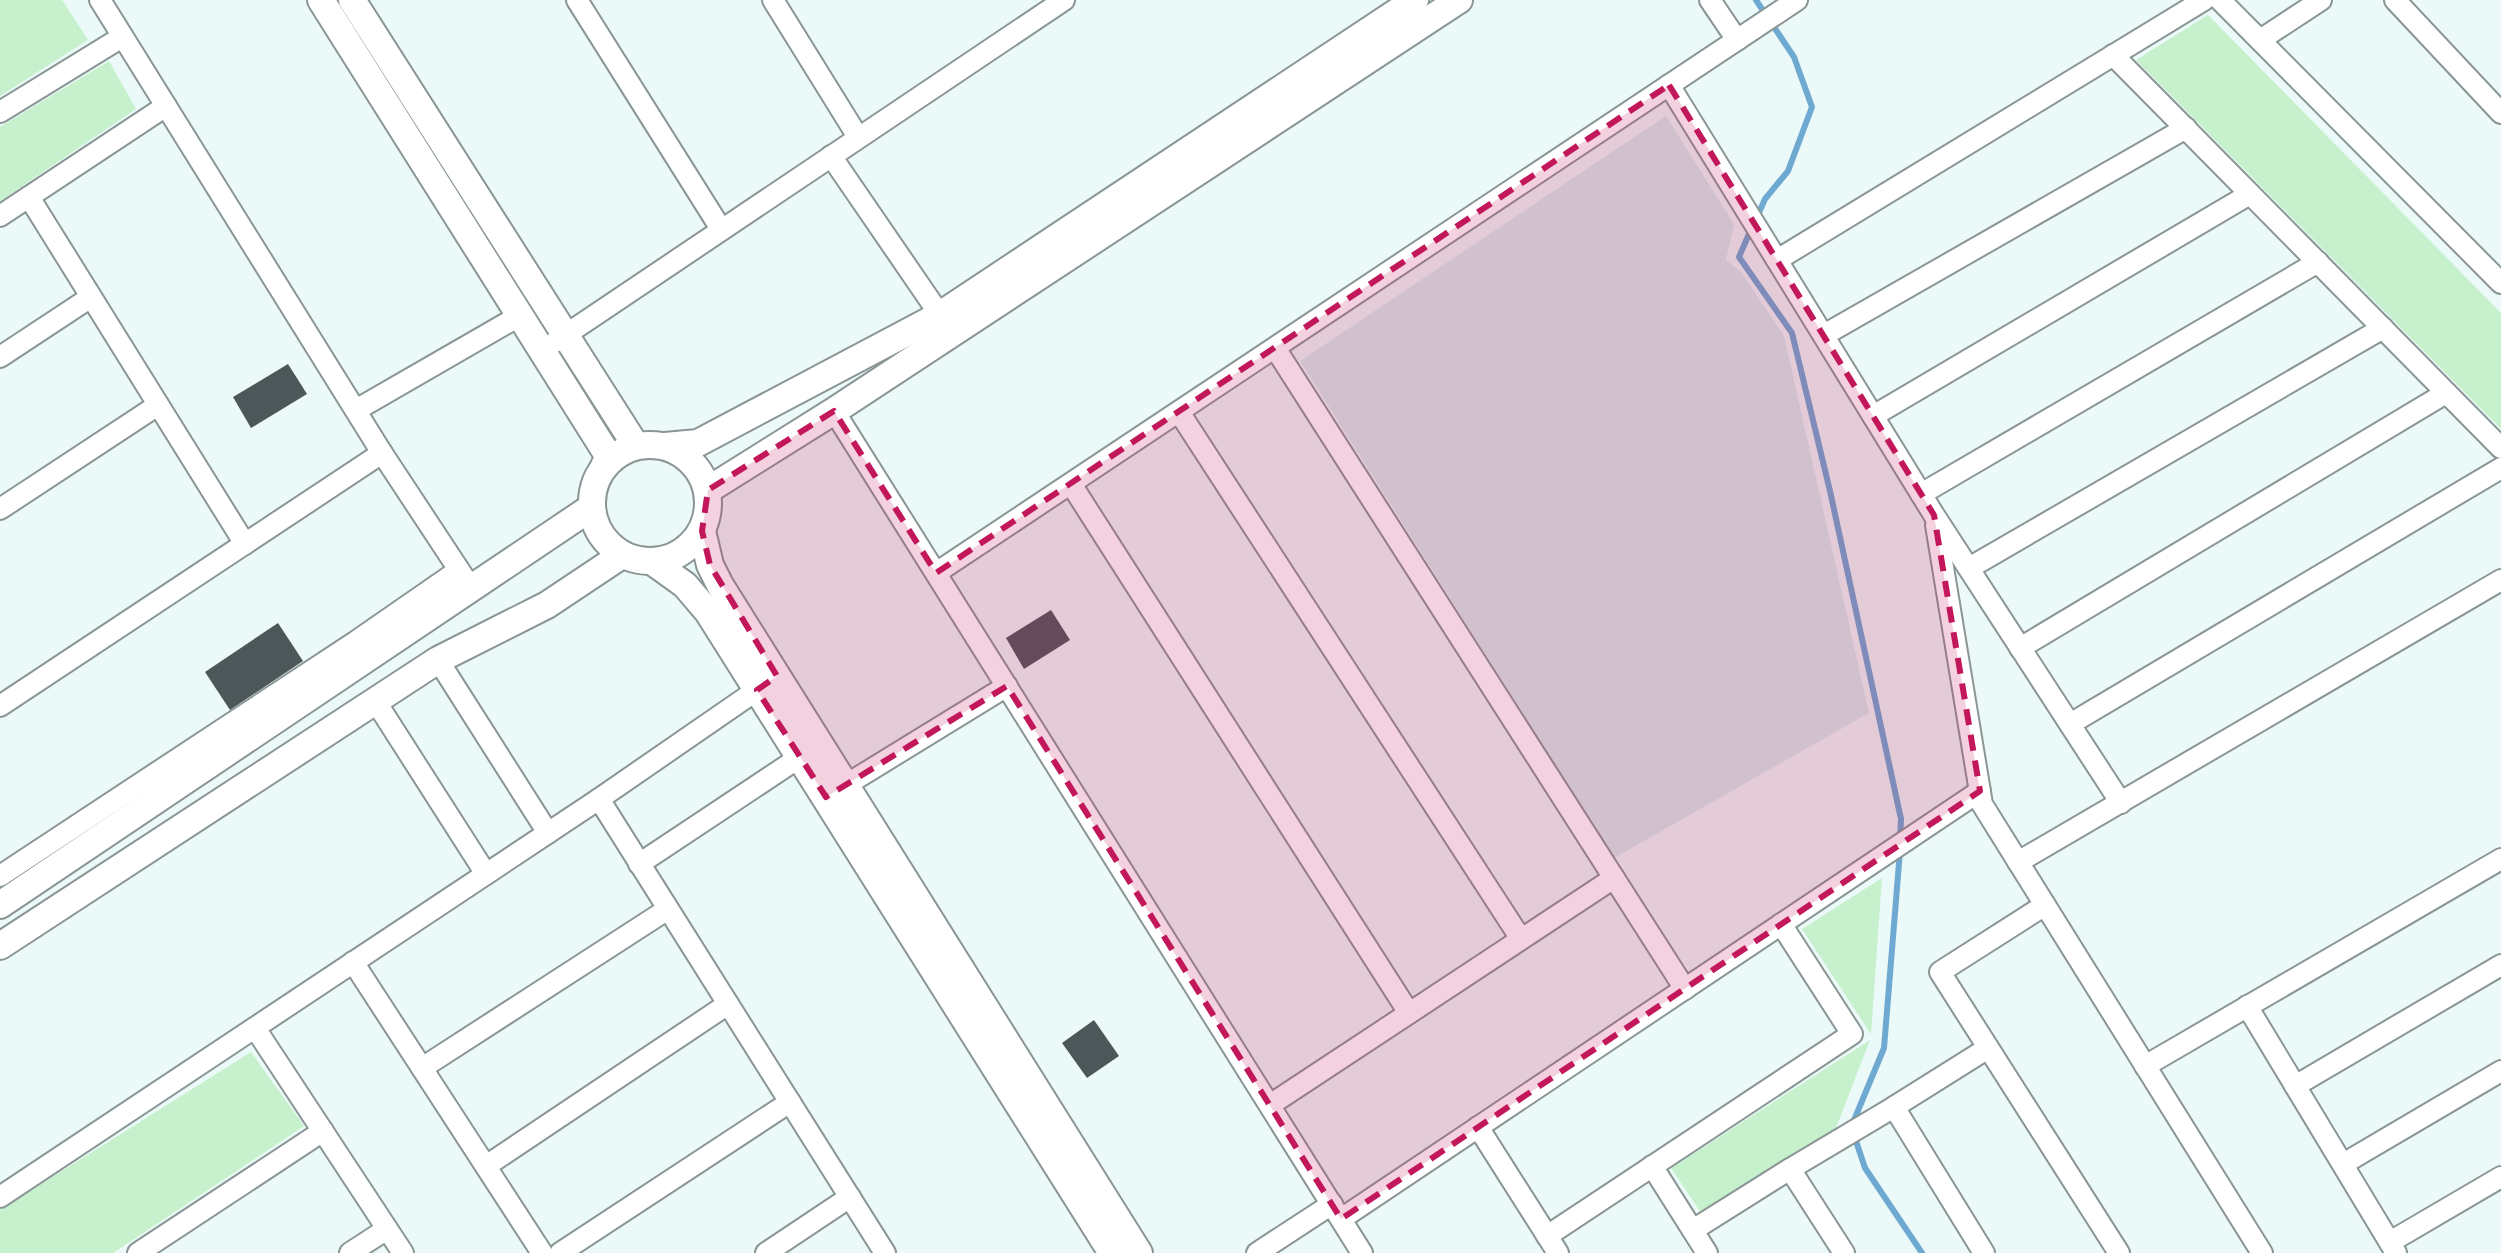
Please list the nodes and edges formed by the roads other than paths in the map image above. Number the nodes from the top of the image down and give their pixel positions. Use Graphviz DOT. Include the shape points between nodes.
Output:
graph roads {
  1 [pos="321,0"];
  2 [pos="352,0"];
  3 [pos="577,0"];
  4 [pos="773,0"];
  5 [pos="1064,0"];
  6 [pos="1415,0"];
  7 [pos="1459,0"];
  8 [pos="1710,0"];
  9 [pos="2204,0"];
  10 [pos="2220,0"];
  11 [pos="2321,0"];
  12 [pos="2395,0"];
  13 [pos="108,3"];
  14 [pos="1789,5"];
  15 [pos="122,37"];
  16 [pos="1737,40"];
  17 [pos="2260,40"];
  18 [pos="2113,55"];
  19 [pos="1669,85"];
  20 [pos="166,106"];
  21 [pos="0,112"];
  22 [pos="2501,113"];
  23 [pos="2186,128"];
  24 [pos="858,137"];
  25 [pos="831,156"];
  26 [pos="2250,194"];
  27 [pos="29,197"];
  28 [pos="0,216"];
  29 [pos="721,229"];
  30 [pos="1777,260"];
  31 [pos="2318,262"];
  32 [pos="2501,283"];
  33 [pos="91,297"];
  34 [pos="940,315"];
  35 [pos="519,316"];
  36 [pos="2383,328"];
  37 [pos="1824,335"];
  38 [pos="564,336"];
  39 [pos="1275,348"];
  40 [pos="541,351"];
  41 [pos="0,357"];
  42 [pos="2446,393"];
  43 [pos="158,405"];
  44 [pos="356,410"];
  45 [pos="834,411"];
  46 [pos="1179,412"];
  47 [pos="1873,416"];
  48 [pos="636,446"];
  49 [pos="665,446"];
  50 [pos="2501,448"];
  51 [pos="382,453"];
  52 [pos="604,466"];
  53 [pos="2501,468"];
  54 [pos="1071,484"];
  55 [pos="708,490"];
  56 [pos="1921,494"];
  57 [pos="592,507"];
  58 [pos="0,509"];
  59 [pos="1934,515"];
  60 [pos="702,531"];
  61 [pos="245,544"];
  62 [pos="622,555"];
  63 [pos="653,562"];
  64 [pos="1969,568"];
  65 [pos="936,573"];
  66 [pos="465,579"];
  67 [pos="2501,580"];
  68 [pos="2020,648"];
  69 [pos="438,660"];
  70 [pos="767,683"];
  71 [pos="1007,686"];
  72 [pos="376,702"];
  73 [pos="0,706"];
  74 [pos="2070,724"];
  75 [pos="800,757"];
  76 [pos="836,791"];
  77 [pos="1980,791"];
  78 [pos="599,799"];
  79 [pos="2121,803"];
  80 [pos="548,833"];
  81 [pos="2501,859"];
  82 [pos="2018,862"];
  83 [pos="639,864"];
  84 [pos="486,874"];
  85 [pos="0,876"];
  86 [pos="1614,878"];
  87 [pos="0,905"];
  88 [pos="2045,905"];
  89 [pos="668,909"];
  90 [pos="1781,924"];
  91 [pos="1521,939"];
  92 [pos="0,946"];
  93 [pos="353,962"];
  94 [pos="2501,965"];
  95 [pos="1685,989"];
  96 [pos="728,1004"];
  97 [pos="2247,1006"];
  98 [pos="1409,1013"];
  99 [pos="255,1028"];
  100 [pos="1988,1048"];
  101 [pos="2145,1066"];
  102 [pos="422,1068"];
  103 [pos="2501,1071"];
  104 [pos="2295,1086"];
  105 [pos="790,1102"];
  106 [pos="1270,1105"];
  107 [pos="1894,1107"];
  108 [pos="1478,1127"];
  109 [pos="323,1131"];
  110 [pos="2343,1164"];
  111 [pos="486,1166"];
  112 [pos="1652,1166"];
  113 [pos="1790,1169"];
  114 [pos="2501,1177"];
  115 [pos="0,1197"];
  116 [pos="850,1197"];
  117 [pos="1336,1212"];
  118 [pos="387,1229"];
  119 [pos="1693,1230"];
  120 [pos="1552,1244"];
  121 [pos="2393,1248"];
  122 [pos="138,1253"];
  123 [pos="350,1253"];
  124 [pos="403,1253"];
  125 [pos="542,1253"];
  126 [pos="560,1253"];
  127 [pos="766,1253"];
  128 [pos="885,1253"];
  129 [pos="1112,1253"];
  130 [pos="1139,1253"];
  131 [pos="1257,1253"];
  132 [pos="1362,1253"];
  133 [pos="1707,1253"];
  134 [pos="1844,1253"];
  135 [pos="1984,1253"];
  136 [pos="2119,1253"];
  137 [pos="2262,1253"];
  1 -- 35 [label="street"];
  2 -- 38 [label="street"];
  3 -- 29 [label="street"];
  4 -- 24 [label="street"];
  5 -- 24 [label="street"];
  6 -- 34 [label="street"];
  7 -- 45 [label="street"];
  8 -- 16 [label="street"];
  9 -- 18 [label="street"];
  10 -- 17 [label="street"];
  11 -- 17 [label="street"];
  12 -- 22 [label="street"];
  13 -- 15 [label="street"];
  14 -- 16 [label="street"];
  15 -- 20 [label="street"];
  15 -- 21 [label="street"];
  16 -- 19 [label="street"];
  17 -- 32 [label="street"];
  18 -- 23 [label="street"];
  18 -- 30 [label="street"];
  19 -- 30 [label="street"];
  19 -- 39 [label="street"];
  20 -- 27 [label="street"];
  20 -- 44 [label="street"];
  23 -- 26 [label="street"];
  23 -- 37 [label="street"];
  24 -- 25 [label="street"];
  25 -- 29 [label="street"];
  25 -- 34 [label="street"];
  26 -- 31 [label="street"];
  26 -- 47 [label="street"];
  27 -- 28 [label="street"];
  27 -- 33 [label="street"];
  29 -- 38 [label="street"];
  30 -- 37 [label="street"];
  31 -- 36 [label="street"];
  31 -- 56 [label="street"];
  33 -- 41 [label="street"];
  33 -- 43 [label="street"];
  34 -- 49 [label="street" via="698,443"];
  35 -- 40 [label="street"];
  35 -- 44 [label="street"];
  36 -- 42 [label="street"];
  36 -- 64 [label="street"];
  37 -- 47 [label="street"];
  38 -- 40 [label="street"];
  38 -- 48 [label="street"];
  39 -- 46 [label="street"];
  39 -- 86 [label="street"];
  40 -- 52 [label="street" via="609,457"];
  42 -- 50 [label="street"];
  42 -- 68 [label="street"];
  43 -- 58 [label="street"];
  43 -- 61 [label="street"];
  44 -- 51 [label="street"];
  45 -- 55 [label="street"];
  45 -- 65 [label="street"];
  46 -- 54 [label="street"];
  46 -- 91 [label="street"];
  47 -- 56 [label="street"];
  48 -- 49 [label="street"];
  48 -- 52 [label="street"];
  49 -- 55 [label="street" via="684,454"];
  51 -- 61 [label="street"];
  51 -- 66 [label="street"];
  52 -- 57 [label="street" via="594,484"];
  53 -- 74 [label="street"];
  54 -- 65 [label="street"];
  54 -- 98 [label="street"];
  55 -- 60 [label="street"];
  56 -- 59 [label="street"];
  57 -- 62 [label="street" via="601,535"];
  57 -- 66 [label="street"];
  59 -- 64 [label="street"];
  59 -- 77 [label="street"];
  60 -- 63 [label="street" via="681,552"];
  60 -- 70 [label="street" via="710,565"];
  61 -- 73 [label="street"];
  62 -- 63 [label="street"];
  62 -- 69 [label="street" via="547,605"];
  63 -- 70 [label="street" via="694,595"];
  64 -- 68 [label="street"];
  65 -- 71 [label="street"];
  66 -- 85 [label="street" via="342,651"];
  66 -- 87 [label="street"];
  67 -- 79 [label="street"];
  68 -- 74 [label="street"];
  69 -- 72 [label="street"];
  69 -- 80 [label="street"];
  70 -- 75 [label="street"];
  70 -- 76 [label="street"];
  70 -- 78 [label="street"];
  71 -- 76 [label="street"];
  71 -- 106 [label="street"];
  72 -- 84 [label="street"];
  72 -- 92 [label="street"];
  74 -- 79 [label="street"];
  75 -- 76 [label="street"];
  75 -- 83 [label="street"];
  76 -- 129 [label="street"];
  76 -- 130 [label="street"];
  77 -- 82 [label="street" via="1982,804"];
  77 -- 90 [label="street"];
  78 -- 80 [label="street"];
  78 -- 83 [label="street"];
  79 -- 82 [label="street"];
  80 -- 84 [label="street"];
  81 -- 97 [label="street"];
  82 -- 88 [label="street"];
  83 -- 89 [label="street"];
  84 -- 93 [label="street"];
  86 -- 91 [label="street"];
  86 -- 95 [label="street"];
  88 -- 100 [label="street" via="1940,972"];
  88 -- 101 [label="street"];
  89 -- 96 [label="street"];
  89 -- 102 [label="street"];
  90 -- 95 [label="street"];
  90 -- 112 [label="street" via="1852,1034"];
  91 -- 98 [label="street"];
  93 -- 99 [label="street"];
  93 -- 102 [label="street"];
  94 -- 104 [label="street"];
  95 -- 108 [label="street"];
  96 -- 105 [label="street"];
  96 -- 111 [label="street"];
  97 -- 101 [label="street"];
  97 -- 104 [label="street"];
  98 -- 106 [label="street"];
  99 -- 109 [label="street"];
  99 -- 115 [label="street"];
  100 -- 107 [label="street"];
  100 -- 136 [label="street"];
  101 -- 137 [label="street"];
  102 -- 111 [label="street"];
  103 -- 110 [label="street"];
  104 -- 110 [label="street"];
  105 -- 116 [label="street"];
  105 -- 126 [label="street"];
  106 -- 117 [label="street"];
  107 -- 113 [label="street"];
  107 -- 135 [label="street"];
  108 -- 117 [label="street"];
  108 -- 120 [label="street"];
  109 -- 118 [label="street"];
  109 -- 122 [label="street"];
  110 -- 121 [label="street"];
  111 -- 125 [label="street"];
  112 -- 119 [label="street"];
  112 -- 120 [label="street"];
  113 -- 119 [label="street"];
  113 -- 134 [label="street"];
  114 -- 121 [label="street"];
  116 -- 127 [label="street"];
  116 -- 128 [label="street"];
  117 -- 131 [label="street"];
  117 -- 132 [label="street"];
  118 -- 123 [label="street"];
  118 -- 124 [label="street"];
  119 -- 133 [label="street"];
}
